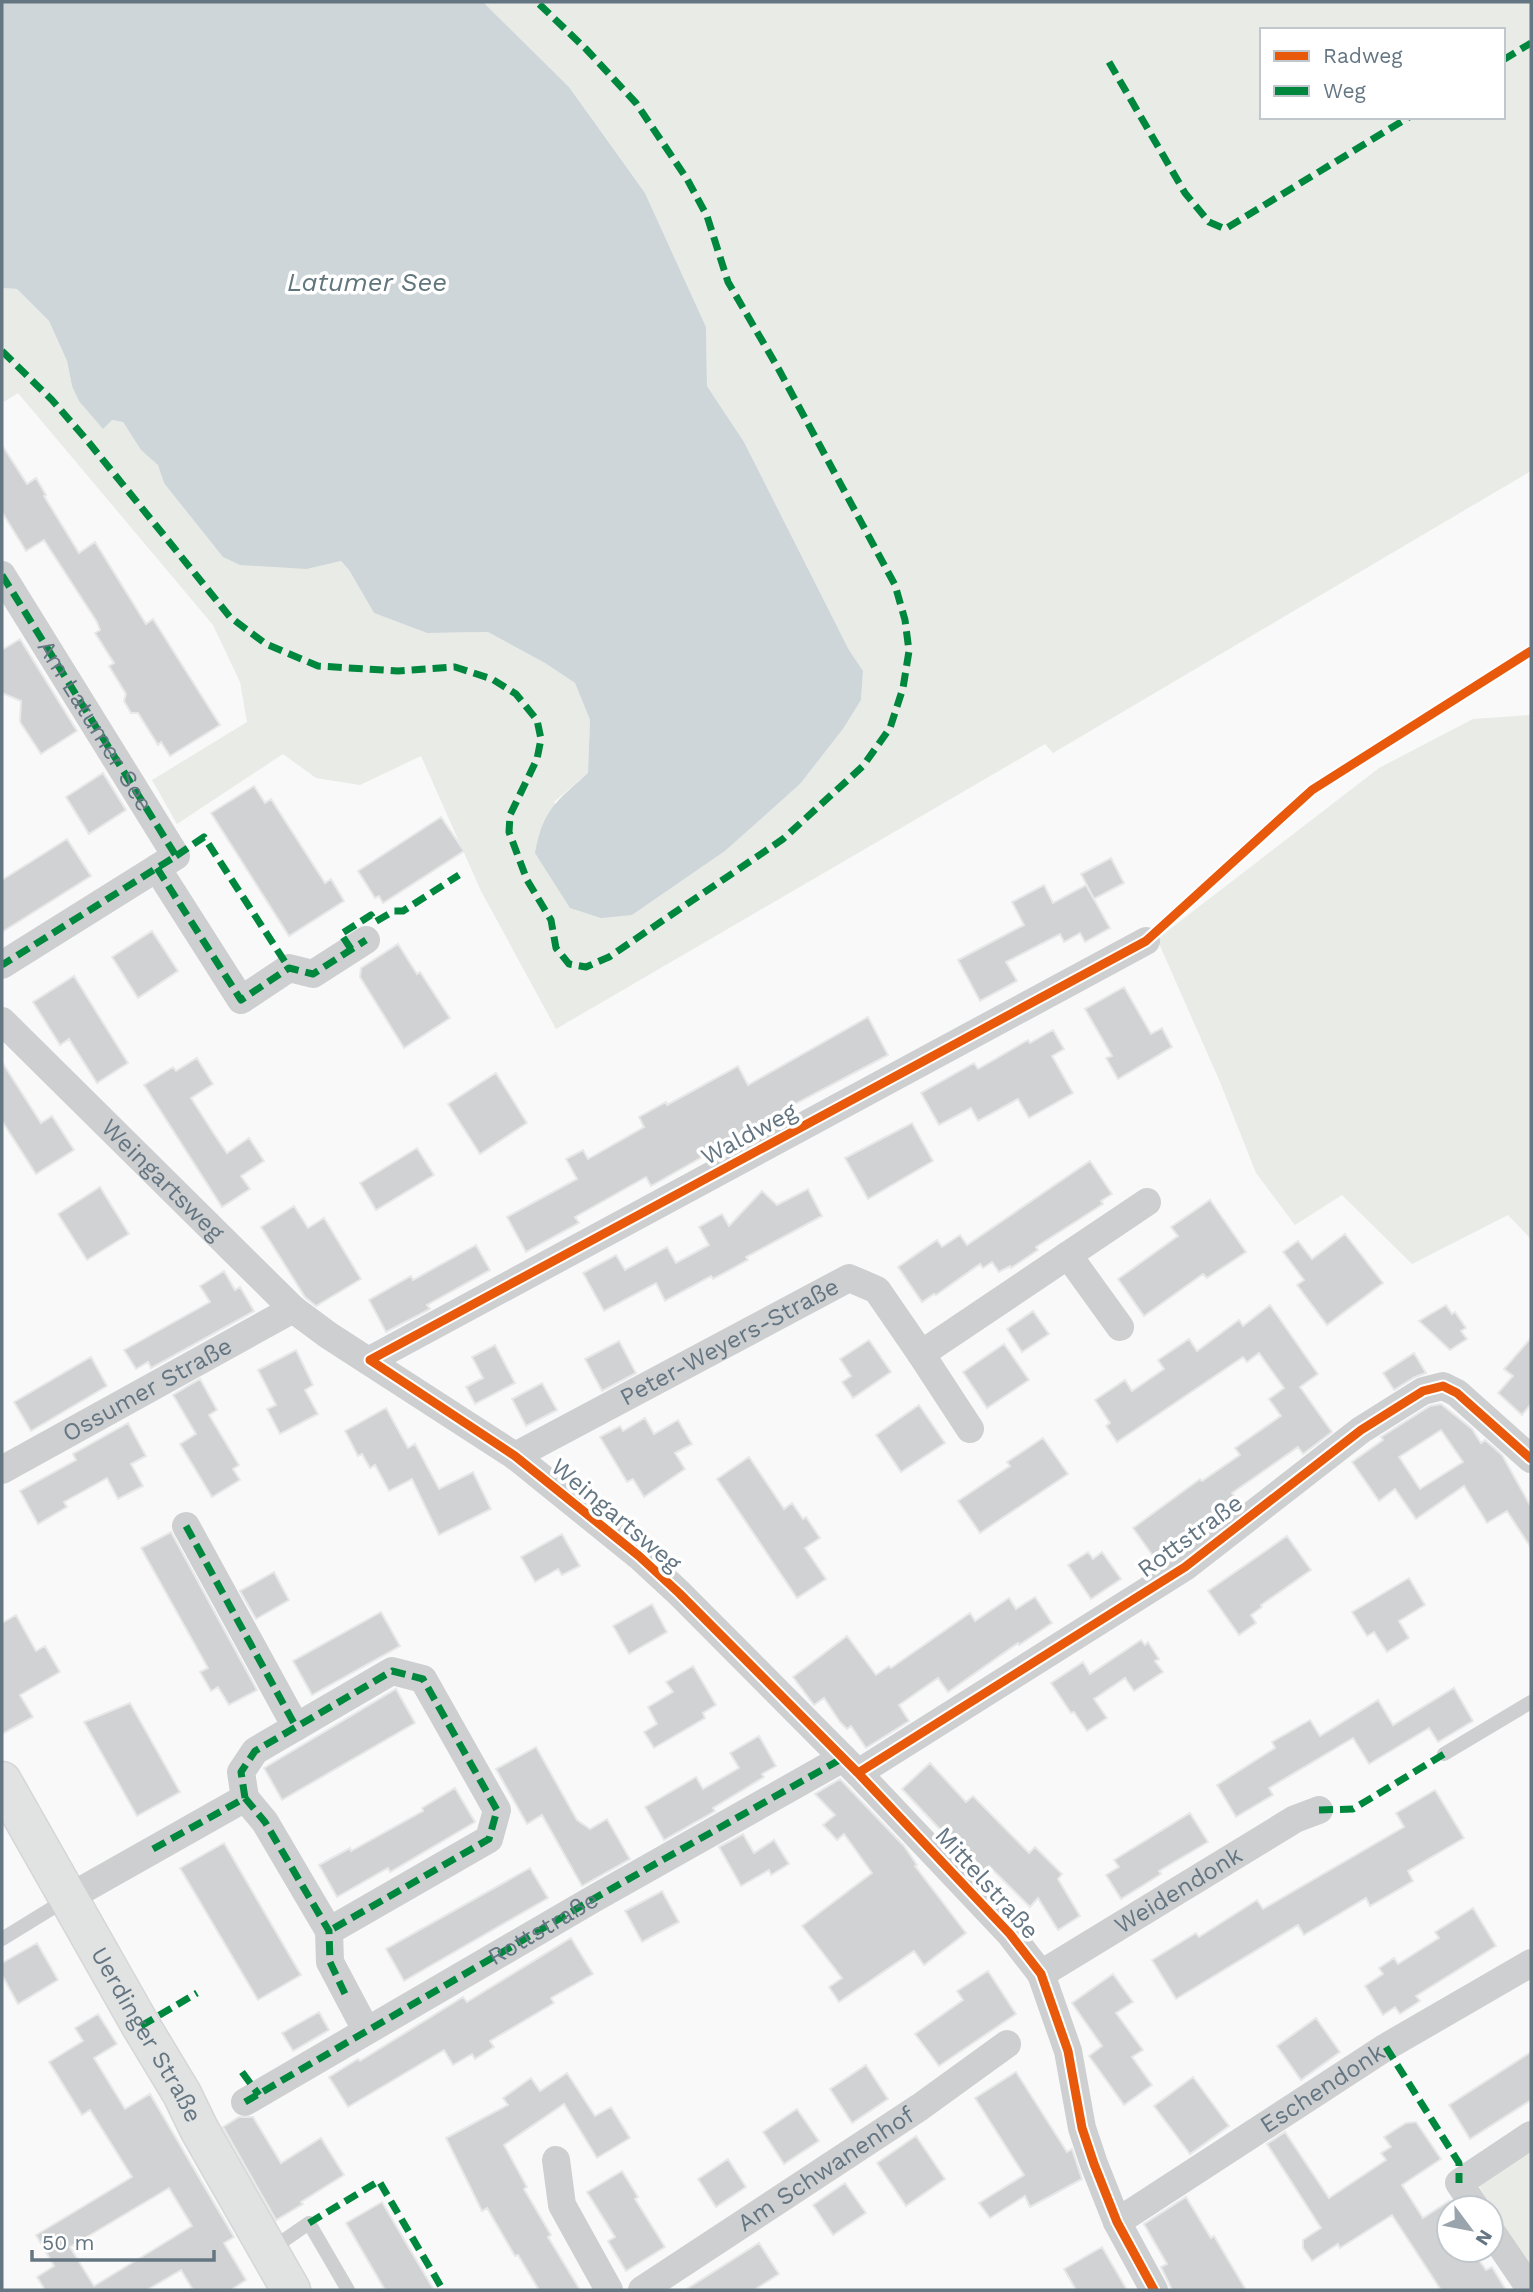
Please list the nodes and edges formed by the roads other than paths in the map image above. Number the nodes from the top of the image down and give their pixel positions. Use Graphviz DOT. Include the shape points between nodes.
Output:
graph roads {
  1 [pos="2,575"];
  2 [pos="157,868"];
  3 [pos="366,940"];
  4 [pos="1146,941"];
  5 [pos="2,965"];
  6 [pos="2,1021"];
  7 [pos="1147,1202"];
  8 [pos="1068,1255"];
  9 [pos="293,1309"];
  10 [pos="1120,1327"];
  11 [pos="921,1354"];
  12 [pos="370,1360"];
  13 [pos="970,1429"];
  14 [pos="516,1456"];
  15 [pos="1531,1459"];
  16 [pos="2,1470"];
  17 [pos="186,1526"];
  18 [pos="1531,1702"];
  19 [pos="296,1727"];
  20 [pos="1444,1754"];
  21 [pos="850,1765"];
  22 [pos="2,1781"];
  23 [pos="245,1798"];
  24 [pos="1319,1810"];
  25 [pos="68,1898"];
  26 [pos="329,1931"];
  27 [pos="2,1939"];
  28 [pos="1531,1963"];
  29 [pos="1041,1974"];
  30 [pos="366,2030"];
  31 [pos="1007,2045"];
  32 [pos="245,2102"];
  33 [pos="1531,2134"];
  34 [pos="556,2160"];
  35 [pos="1467,2194"];
  36 [pos="1117,2222"];
  37 [pos="269,2251"];
  38 [pos="1505,2252"];
  39 [pos="291,2290"];
  40 [pos="348,2290"];
  41 [pos="609,2290"];
  42 [pos="642,2290"];
  43 [pos="1154,2290"];
  44 [pos="1531,2290"];
  1 -- 2 [label="street, Am Latumer See" via="176,856"];
  2 -- 3 [label="street" via="241,1000 289,968 313,974"];
  2 -- 5 [label="street, Am Latumer See"];
  4 -- 12 [label="street, Waldweg"];
  6 -- 9 [label="street, Weingartsweg"];
  7 -- 8 [label="street"];
  8 -- 10 [label="street"];
  8 -- 11 [label="street"];
  9 -- 12 [label="street, Weingartsweg"];
  9 -- 16 [label="street, Ossumer Straße"];
  11 -- 13 [label="street, Peter-Weyers-Straße"];
  11 -- 14 [label="street, Peter-Weyers-Straße" via="877,1290 849,1278"];
  12 -- 14 [label="street, Weingartsweg"];
  14 -- 21 [label="street, Weingartsweg" via="679,1593"];
  15 -- 21 [label="street, Rottstraße" via="1457,1393 1443,1386 1423,1391 1361,1430 1185,1567"];
  17 -- 19 [label="street"];
  18 -- 20 [label="lane"];
  19 -- 23 [label="street" via="255,1751 241,1772"];
  19 -- 26 [label="street" via="392,1671 423,1679 497,1810 489,1839"];
  21 -- 29 [label="street, Mittelstraße" via="1010,1934"];
  21 -- 30 [label="street, Rottstraße"];
  22 -- 25 [label="street, Uerdinger Straße"];
  23 -- 25 [label="street"];
  23 -- 26 [label="street" via="265,1822"];
  24 -- 29 [label="street, Weidendonk" via="1295,1818"];
  25 -- 27 [label="lane"];
  25 -- 37 [label="street, Uerdinger Straße"];
  26 -- 30 [label="street" via="330,1962"];
  28 -- 36 [label="street, Eschendonk" via="1386,2047"];
  29 -- 36 [label="street, Mittelstraße" via="1068,2051 1082,2128"];
  30 -- 32 [label="street, Rottstraße"];
  31 -- 42 [label="street, Am Schwanenhof"];
  33 -- 35 [label="street" via="1459,2182"];
  34 -- 41 [label="street" via="562,2205"];
  36 -- 43 [label="street, Mittelstraße"];
  37 -- 39 [label="street, Uerdinger Straße"];
  37 -- 40 [label="lane" via="309,2223"];
  38 -- 44 [label="street"];
}
